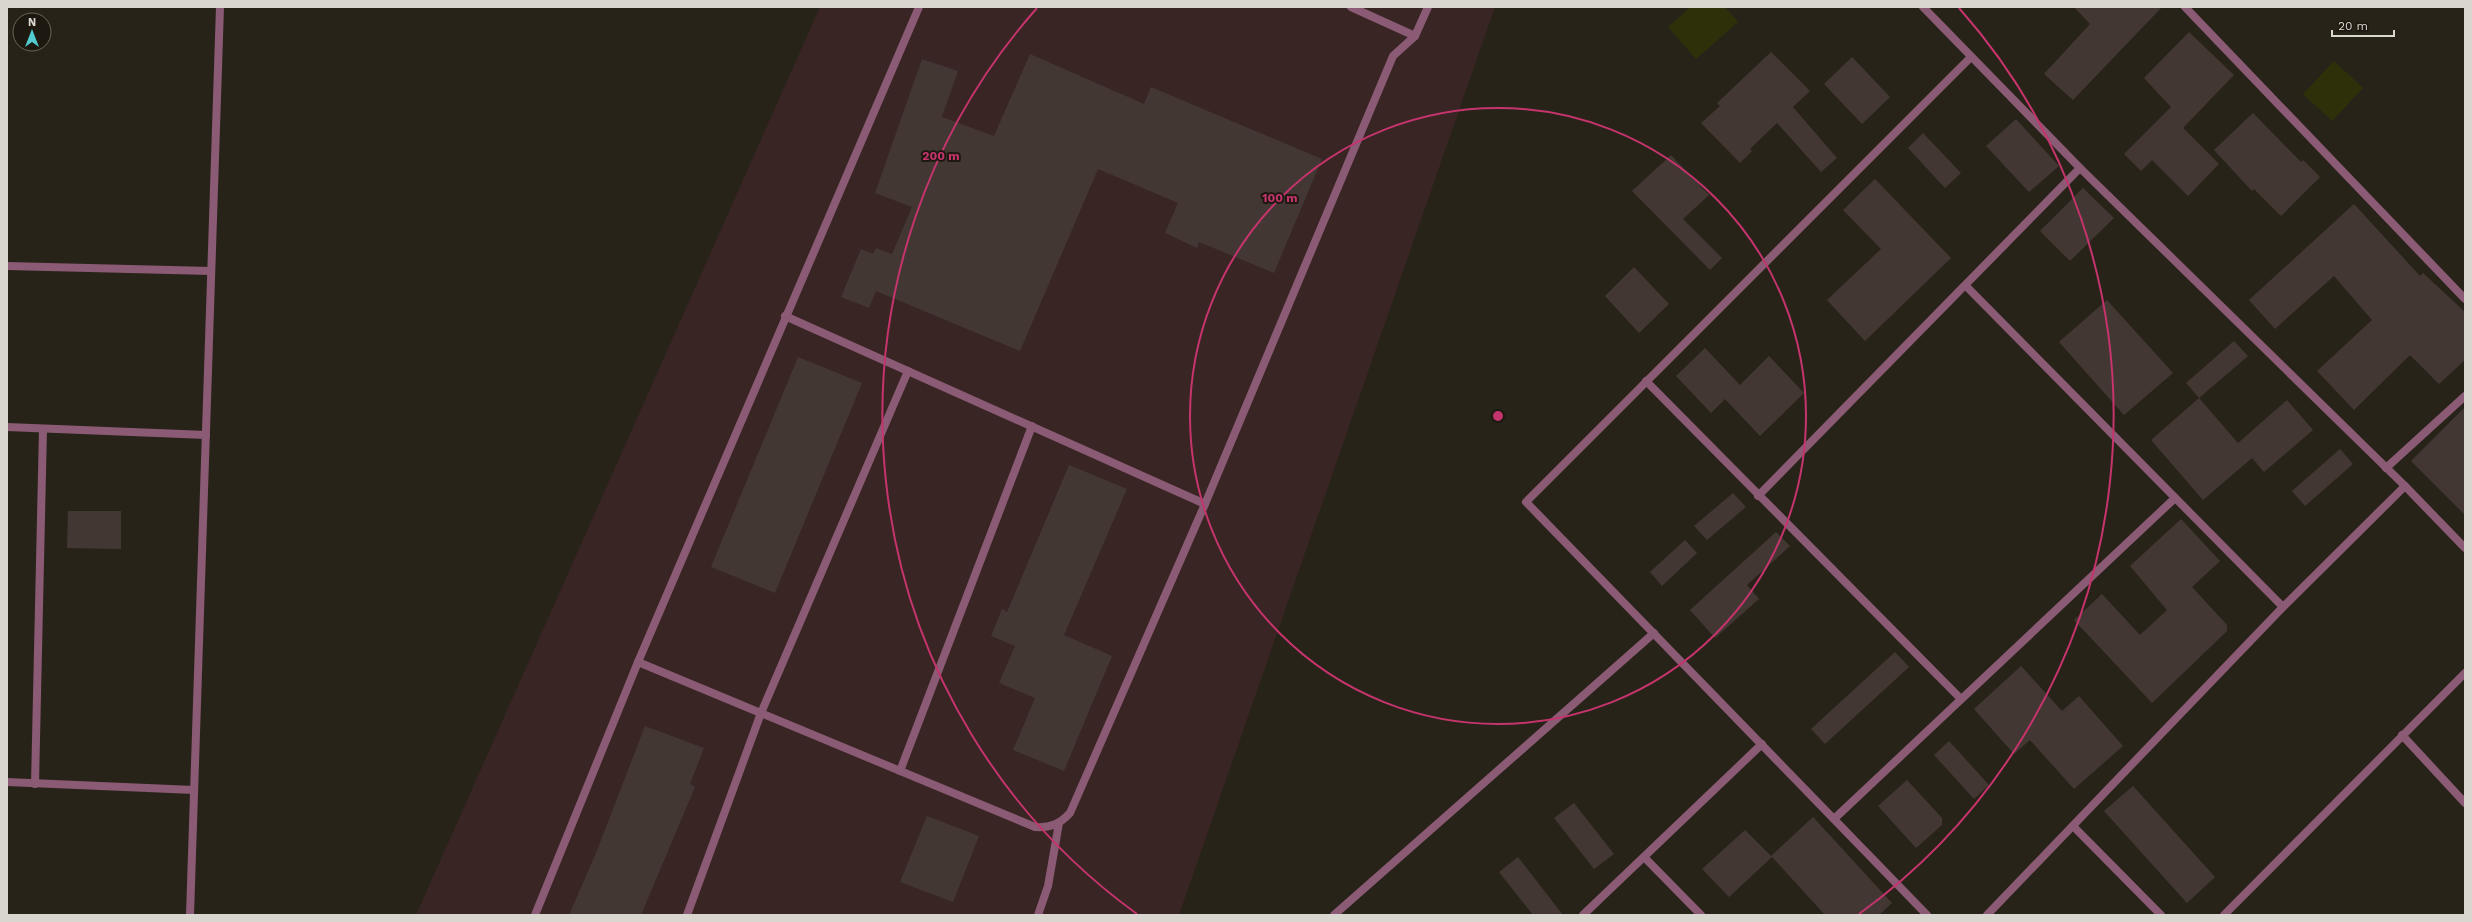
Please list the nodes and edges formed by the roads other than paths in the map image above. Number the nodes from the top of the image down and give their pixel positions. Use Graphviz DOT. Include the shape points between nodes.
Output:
graph roads {
  1 [pos="220,7"];
  2 [pos="919,7"];
  3 [pos="1351,7"];
  4 [pos="1428,7"];
  5 [pos="1924,7"];
  6 [pos="2185,7"];
  7 [pos="1415,36"];
  8 [pos="1971,57"];
  9 [pos="2080,168"];
  10 [pos="7,266"];
  11 [pos="211,271"];
  12 [pos="1966,286"];
  13 [pos="2465,298"];
  14 [pos="785,316"];
  15 [pos="908,371"];
  16 [pos="1646,382"];
  17 [pos="2465,396"];
  18 [pos="1032,426"];
  19 [pos="7,427"];
  20 [pos="43,429"];
  21 [pos="206,435"];
  22 [pos="2386,468"];
  23 [pos="2405,486"];
  24 [pos="1758,496"];
  25 [pos="2175,498"];
  26 [pos="1205,504"];
  27 [pos="2465,548"];
  28 [pos="2283,607"];
  29 [pos="1654,633"];
  30 [pos="638,662"];
  31 [pos="2465,673"];
  32 [pos="1961,699"];
  33 [pos="761,713"];
  34 [pos="2402,735"];
  35 [pos="1762,744"];
  36 [pos="900,771"];
  37 [pos="7,782"];
  38 [pos="35,784"];
  39 [pos="194,790"];
  40 [pos="2465,803"];
  41 [pos="1834,819"];
  42 [pos="1059,824"];
  43 [pos="2073,826"];
  44 [pos="1644,857"];
  45 [pos="190,915"];
  46 [pos="535,915"];
  47 [pos="687,915"];
  48 [pos="1038,915"];
  49 [pos="1334,915"];
  50 [pos="1583,915"];
  51 [pos="1701,915"];
  52 [pos="1927,915"];
  53 [pos="1987,915"];
  54 [pos="2161,915"];
  55 [pos="2224,915"];
  1 -- 11 [label="street"];
  2 -- 14 [label="street"];
  3 -- 7 [label="street"];
  4 -- 7 [label="street"];
  5 -- 8 [label="street"];
  6 -- 13 [label="street"];
  7 -- 26 [label="street" via="1393,56"];
  8 -- 9 [label="street"];
  8 -- 16 [label="street"];
  9 -- 12 [label="street"];
  9 -- 22 [label="street"];
  10 -- 11 [label="street"];
  11 -- 21 [label="street"];
  12 -- 24 [label="street"];
  12 -- 25 [label="street"];
  14 -- 15 [label="street"];
  14 -- 30 [label="street"];
  15 -- 18 [label="street"];
  15 -- 33 [label="street"];
  16 -- 24 [label="street"];
  16 -- 29 [label="street" via="1526,502"];
  17 -- 22 [label="street"];
  18 -- 26 [label="street"];
  18 -- 36 [label="street"];
  19 -- 20 [label="street"];
  20 -- 21 [label="street"];
  20 -- 38 [label="street"];
  21 -- 39 [label="street"];
  22 -- 23 [label="street"];
  23 -- 27 [label="street"];
  23 -- 28 [label="street"];
  24 -- 32 [label="street"];
  25 -- 28 [label="street"];
  25 -- 32 [label="street"];
  26 -- 42 [label="street" via="1070,813"];
  28 -- 43 [label="street"];
  29 -- 35 [label="street"];
  29 -- 49 [label="street"];
  30 -- 33 [label="street"];
  30 -- 46 [label="street"];
  31 -- 34 [label="street"];
  32 -- 41 [label="street"];
  33 -- 36 [label="street"];
  33 -- 47 [label="street"];
  34 -- 40 [label="street"];
  34 -- 55 [label="street"];
  35 -- 41 [label="street"];
  35 -- 44 [label="street"];
  36 -- 42 [label="street" via="1035,827"];
  37 -- 38 [label="street"];
  38 -- 39 [label="street"];
  39 -- 45 [label="street"];
  41 -- 52 [label="street"];
  42 -- 48 [label="street" via="1048,886"];
  43 -- 53 [label="street"];
  43 -- 54 [label="street"];
  44 -- 50 [label="street"];
  44 -- 51 [label="street"];
}
